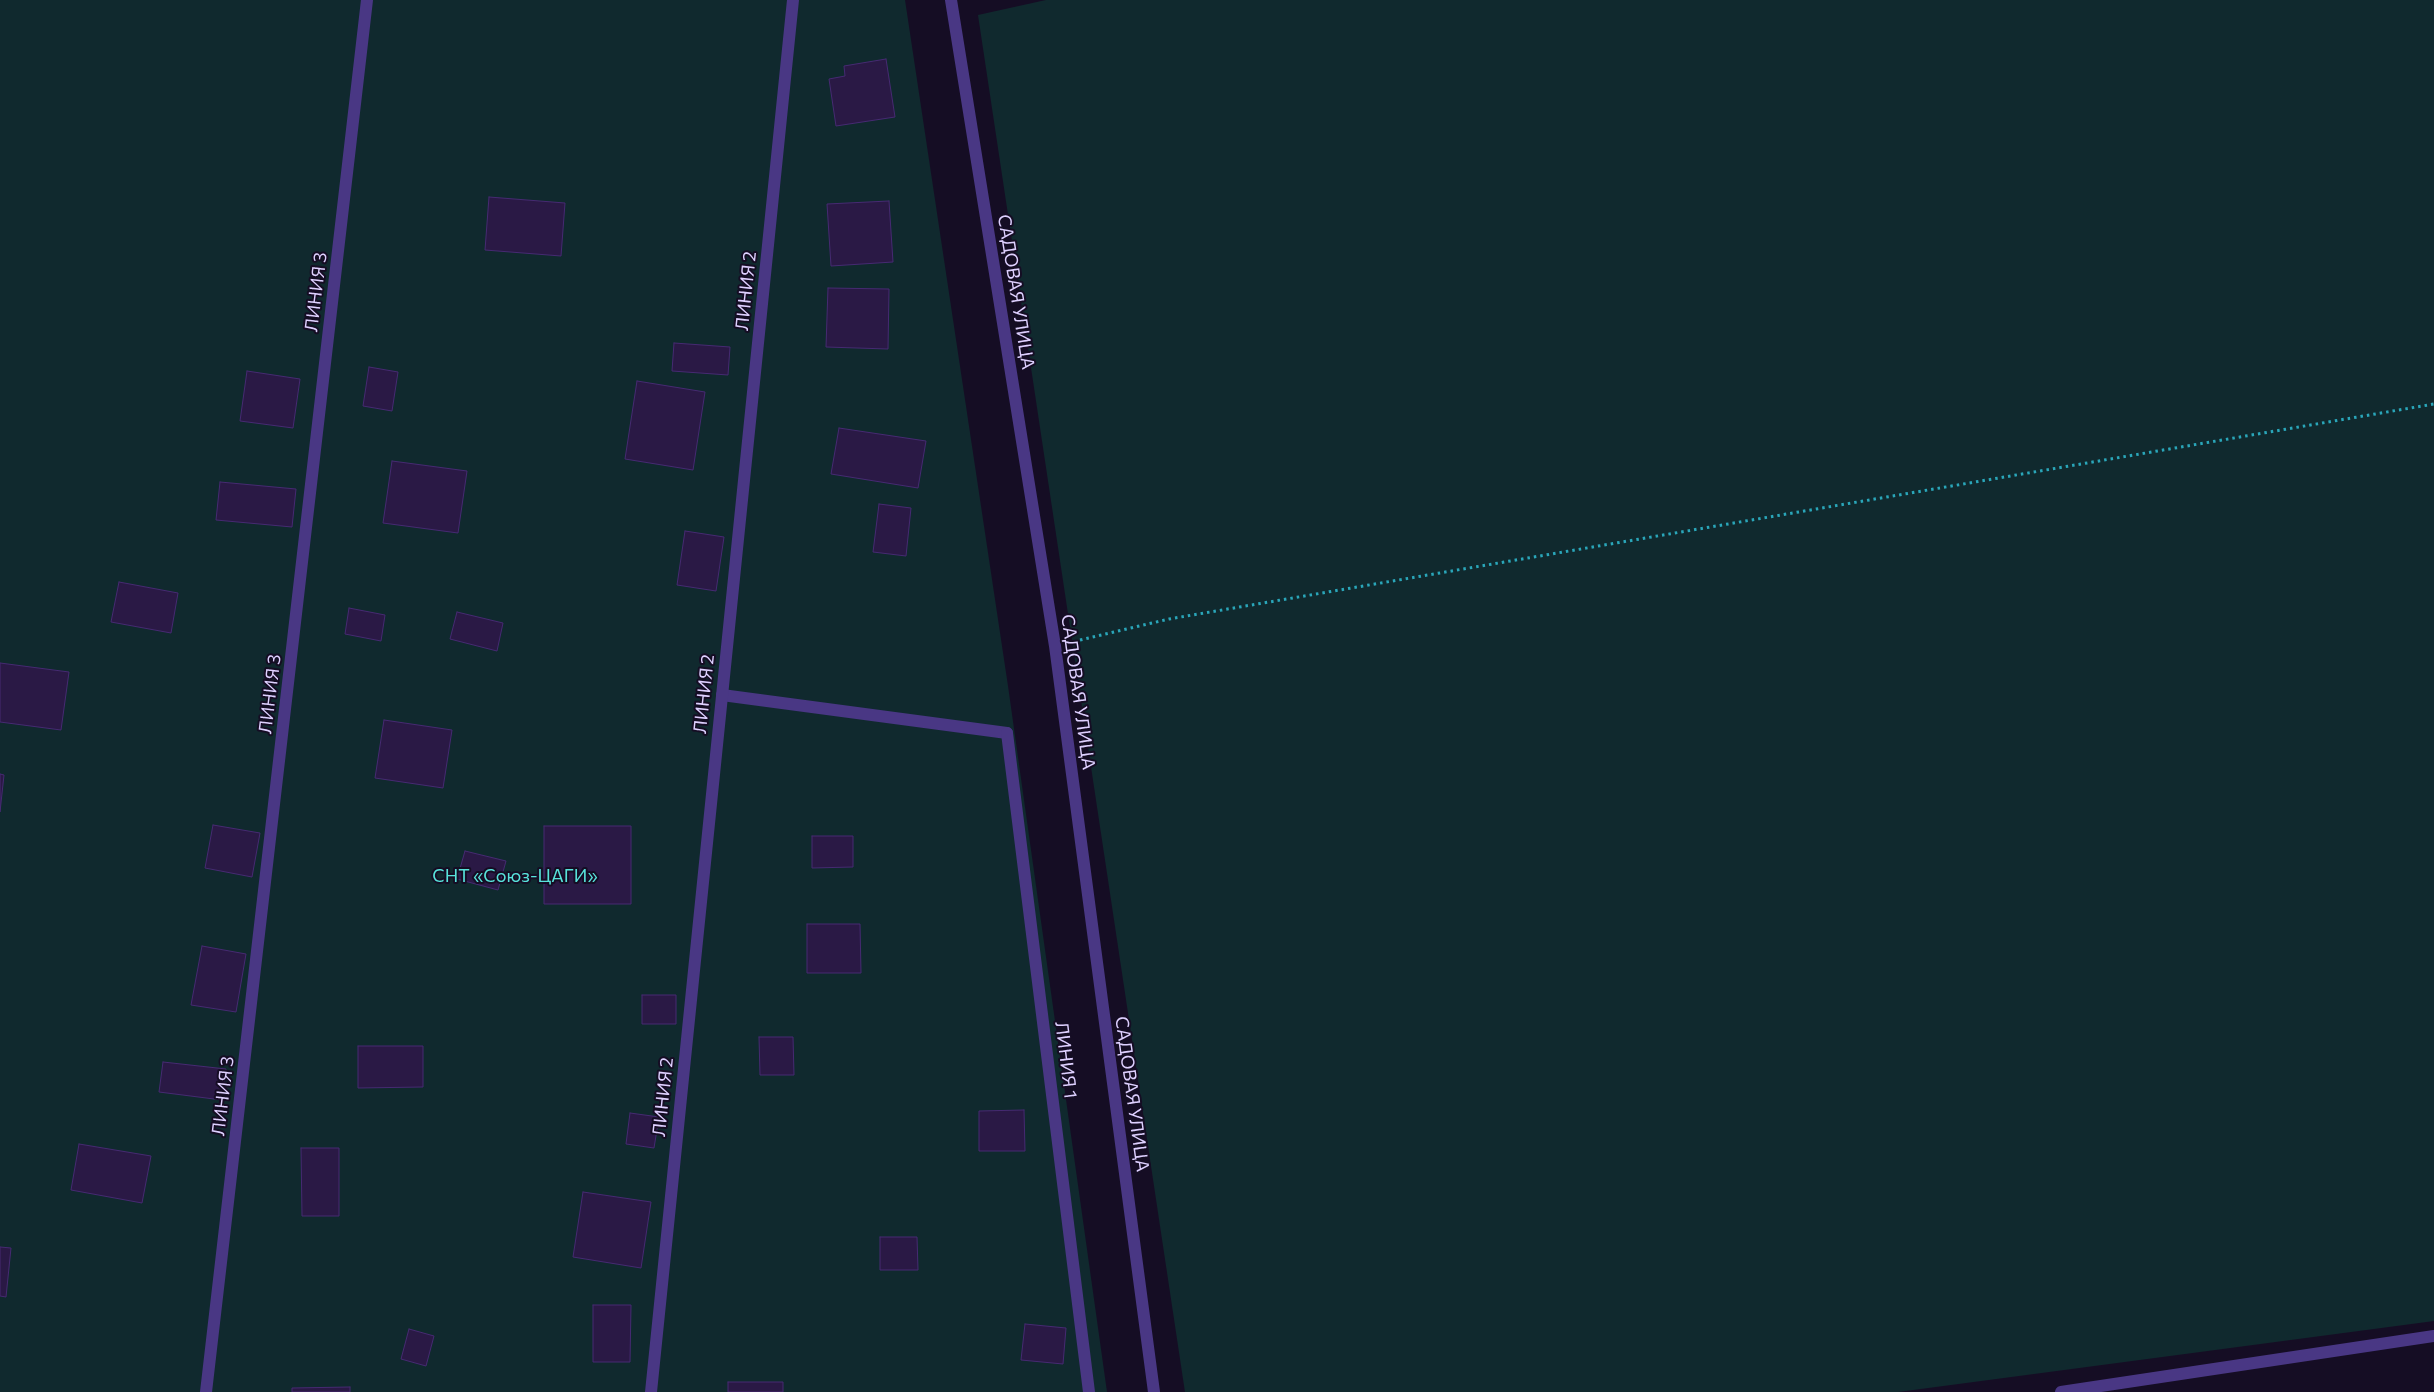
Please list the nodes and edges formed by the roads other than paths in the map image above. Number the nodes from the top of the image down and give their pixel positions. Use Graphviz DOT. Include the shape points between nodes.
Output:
graph roads {
  1 [pos="368,0"];
  2 [pos="794,0"];
  3 [pos="951,0"];
  4 [pos="722,695"];
  5 [pos="2434,1336"];
  6 [pos="206,1392"];
  7 [pos="651,1392"];
  8 [pos="1089,1392"];
  9 [pos="1154,1392"];
  10 [pos="2061,1392"];
  1 -- 6 [label="street, ЛИНИЯ 3"];
  2 -- 4 [label="street, ЛИНИЯ 2"];
  3 -- 9 [label="street, САДОВАЯ УЛИЦА" via="1055,646"];
  4 -- 7 [label="street, ЛИНИЯ 2"];
  4 -- 8 [label="street, ЛИНИЯ 1" via="1007,733"];
  5 -- 10 [label="street"];
}
